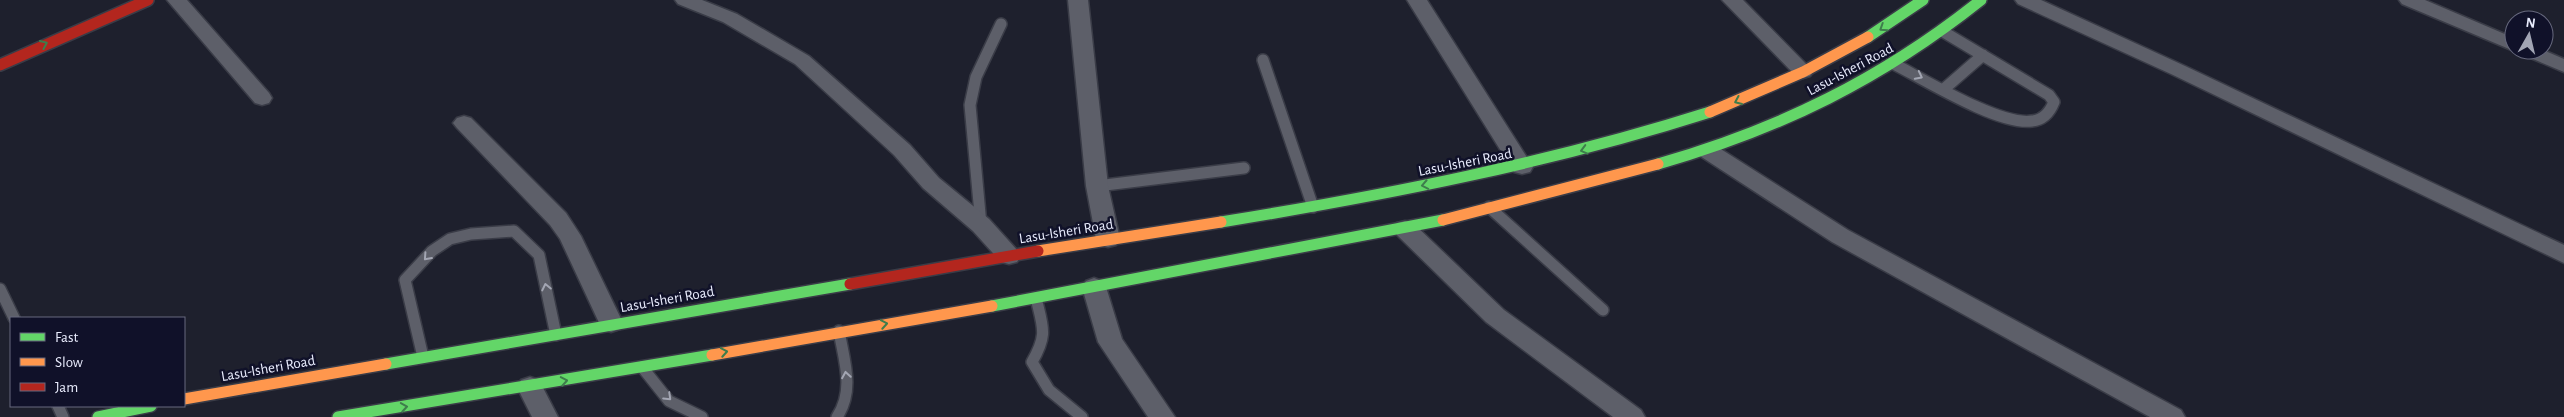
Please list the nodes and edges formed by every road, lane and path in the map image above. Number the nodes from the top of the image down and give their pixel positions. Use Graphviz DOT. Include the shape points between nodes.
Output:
graph roads {
  1 [pos="148,0"];
  2 [pos="177,0"];
  3 [pos="685,0"];
  4 [pos="1078,0"];
  5 [pos="1417,0"];
  6 [pos="1732,0"];
  7 [pos="1981,0"];
  8 [pos="2025,0"];
  9 [pos="2409,0"];
  10 [pos="1915,2"];
  11 [pos="1001,24"];
  12 [pos="1942,31"];
  13 [pos="2504,41"];
  14 [pos="1983,55"];
  15 [pos="1263,60"];
  16 [pos="2550,60"];
  17 [pos="1894,64"];
  18 [pos="0,65"];
  19 [pos="2564,66"];
  20 [pos="1803,72"];
  21 [pos="1944,89"];
  22 [pos="262,98"];
  23 [pos="464,123"];
  24 [pos="1708,151"];
  25 [pos="1522,166"];
  26 [pos="1244,168"];
  27 [pos="1097,186"];
  28 [pos="1313,207"];
  29 [pos="1489,207"];
  30 [pos="982,224"];
  31 [pos="1405,229"];
  32 [pos="1108,239"];
  33 [pos="1009,256"];
  34 [pos="2564,256"];
  35 [pos="1094,287"];
  36 [pos="0,289"];
  37 [pos="1036,298"];
  38 [pos="1602,310"];
  39 [pos="14,317"];
  40 [pos="611,323"];
  41 [pos="839,331"];
  42 [pos="556,335"];
  43 [pos="423,357"];
  44 [pos="642,368"];
  45 [pos="530,387"];
  46 [pos="185,399"];
  47 [pos="146,407"];
  48 [pos="98,417"];
  49 [pos="338,417"];
  50 [pos="545,417"];
  51 [pos="702,417"];
  52 [pos="837,417"];
  53 [pos="1082,417"];
  54 [pos="1162,417"];
  55 [pos="1632,417"];
  56 [pos="2172,417"];
  18 -- 1 [label="main road, one-way"];
  2 -- 22 [label="street"];
  3 -- 30 [label="street" via="730,18 802,60 902,150 931,183"];
  4 -- 27 [label="street"];
  5 -- 25 [label="street"];
  6 -- 20 [label="street"];
  7 -- 12 [label="main road, Lasu-Isheri Road"];
  8 -- 34 [label="street" via="2187,74"];
  9 -- 13 [label="street"];
  10 -- 20 [label="main road, Lasu-Isheri Road, one-way" via="1860,43"];
  11 -- 30 [label="lane" via="976,77 970,105"];
  12 -- 14 [label="lane"];
  12 -- 17 [label="main road, Lasu-Isheri Road"];
  14 -- 21 [label="lane"];
  14 -- 21 [label="lane" via="2049,95 2054,102 2052,110 2041,121 2012,121"];
  15 -- 28 [label="lane"];
  16 -- 19 [label="street"];
  17 -- 21 [label="lane, one-way"];
  17 -- 24 [label="main road, Lasu-Isheri Road" via="1836,96"];
  20 -- 25 [label="main road, Lasu-Isheri Road, one-way" via="1721,108 1639,136"];
  23 -- 40 [label="street" via="558,219 570,236"];
  24 -- 29 [label="main road, Lasu-Isheri Road"];
  24 -- 56 [label="street" via="1840,236"];
  25 -- 28 [label="main road, Lasu-Isheri Road, one-way"];
  26 -- 27 [label="lane"];
  27 -- 32 [label="street"];
  28 -- 32 [label="main road, Lasu-Isheri Road"];
  29 -- 31 [label="main road, Lasu-Isheri Road"];
  29 -- 38 [label="lane"];
  30 -- 33 [label="street"];
  31 -- 35 [label="main road, Lasu-Isheri Road"];
  31 -- 55 [label="street" via="1495,316"];
  32 -- 33 [label="main road, Lasu-Isheri Road"];
  33 -- 40 [label="main road, Lasu-Isheri Road"];
  35 -- 37 [label="main road, Lasu-Isheri Road"];
  35 -- 54 [label="street" via="1110,342"];
  36 -- 39 [label="lane"];
  41 -- 37 [label="main road, Lasu-Isheri Road, one-way"];
  37 -- 53 [label="lane" via="1044,334 1032,362 1049,390"];
  40 -- 42 [label="main road, Lasu-Isheri Road"];
  44 -- 41 [label="main road, Lasu-Isheri Road, one-way"];
  52 -- 41 [label="lane, one-way" via="847,401 848,382"];
  42 -- 43 [label="main road, Lasu-Isheri Road"];
  42 -- 43 [label="lane, one-way" via="540,255 514,230 474,233 442,244 405,280"];
  43 -- 46 [label="main road, Lasu-Isheri Road"];
  45 -- 44 [label="main road, Lasu-Isheri Road, one-way"];
  44 -- 51 [label="lane, one-way" via="670,400"];
  49 -- 45 [label="main road, Lasu-Isheri Road, one-way"];
  45 -- 50 [label="street"];
  47 -- 48 [label="main road"];
}
